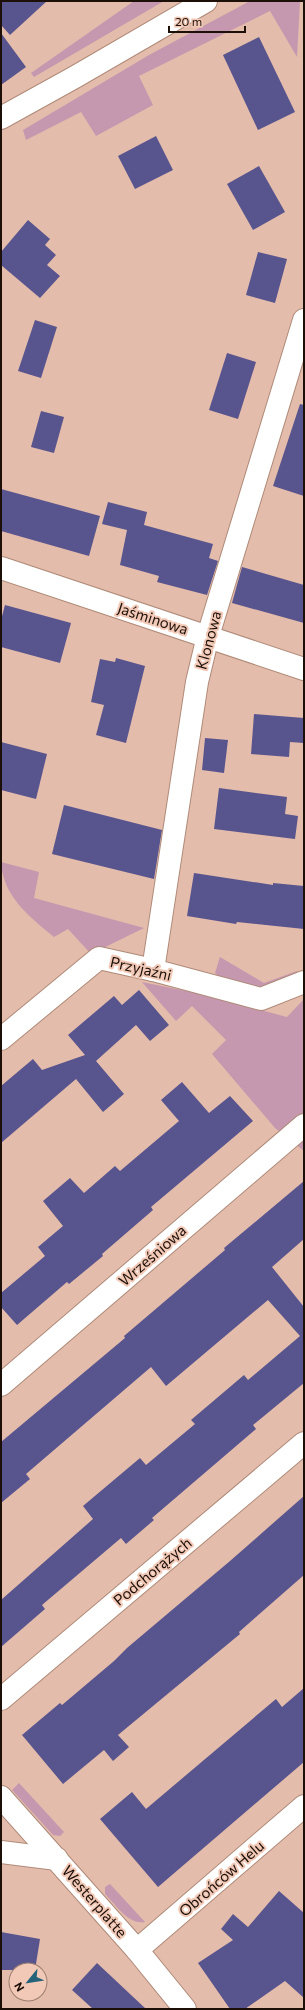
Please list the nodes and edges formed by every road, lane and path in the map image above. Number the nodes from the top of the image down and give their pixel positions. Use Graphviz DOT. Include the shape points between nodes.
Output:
graph roads {
  1 [pos="206,1"];
  2 [pos="1,118"];
  3 [pos="304,320"];
  4 [pos="1,568"];
  5 [pos="208,636"];
  6 [pos="304,669"];
  7 [pos="153,970"];
  8 [pos="304,982"];
  9 [pos="1,1039"];
  10 [pos="304,1125"];
  11 [pos="1,1385"];
  12 [pos="304,1443"];
  13 [pos="1,1699"];
  14 [pos="1,1797"];
  15 [pos="304,1806"];
  16 [pos="1,1852"];
  17 [pos="57,1859"];
  18 [pos="137,1950"];
  19 [pos="185,2009"];
  1 -- 2 [label="street"];
  3 -- 5 [label="street, Klonowa"];
  4 -- 5 [label="street, Jaśminowa"];
  5 -- 6 [label="street, Jaśminowa"];
  5 -- 7 [label="street, Klonowa" via="197,682"];
  7 -- 8 [label="street, Przyjaźni" via="261,999"];
  7 -- 9 [label="street, Przyjaźni" via="99,958"];
  10 -- 11 [label="street, Wrześniowa"];
  12 -- 13 [label="street, Podchorążych"];
  14 -- 17 [label="street, Westerplatte"];
  15 -- 18 [label="street, Obrońców Helu"];
  16 -- 17 [label="street"];
  17 -- 18 [label="street, Westerplatte"];
  18 -- 19 [label="street, Westerplatte"];
}
